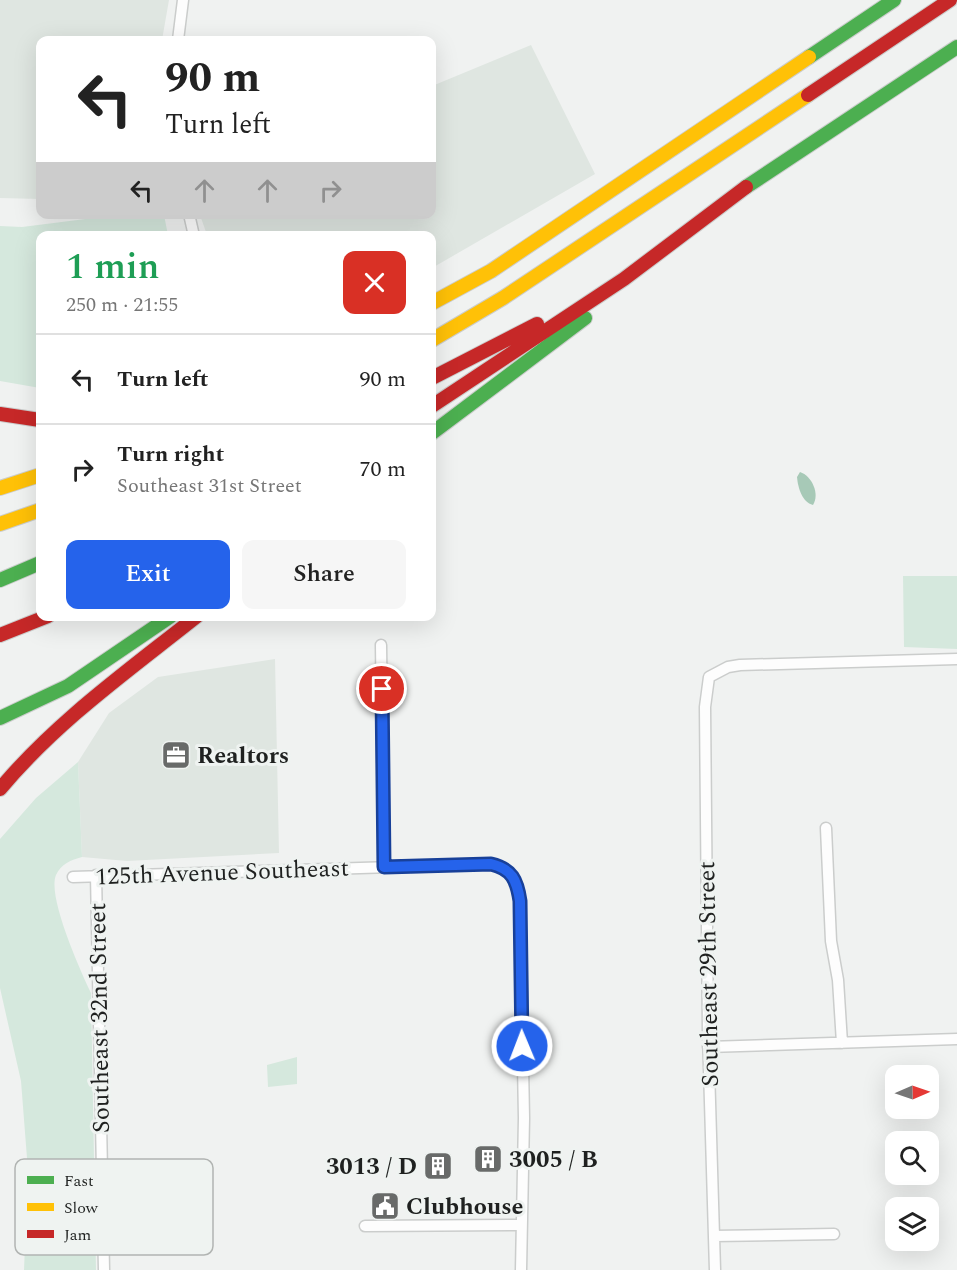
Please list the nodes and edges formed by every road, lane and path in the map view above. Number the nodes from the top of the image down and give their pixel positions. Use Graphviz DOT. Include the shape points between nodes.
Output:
graph roads {
  1 [pos="183,0"];
  2 [pos="894,0"];
  3 [pos="950,0"];
  4 [pos="178,36"];
  5 [pos="957,47"];
  6 [pos="690,228"];
  7 [pos="624,279"];
  8 [pos="436,301"];
  9 [pos="436,338"];
  10 [pos="436,376"];
  11 [pos="436,403"];
  12 [pos="0,414"];
  13 [pos="36,419"];
  14 [pos="436,430"];
  15 [pos="36,476"];
  16 [pos="0,488"];
  17 [pos="36,511"];
  18 [pos="0,524"];
  19 [pos="36,565"];
  20 [pos="0,580"];
  21 [pos="36,621"];
  22 [pos="164,621"];
  23 [pos="190,621"];
  24 [pos="0,635"];
  25 [pos="381,645"];
  26 [pos="957,659"];
  27 [pos="0,718"];
  28 [pos="0,789"];
  29 [pos="826,828"];
  30 [pos="384,867"];
  31 [pos="96,875"];
  32 [pos="73,877"];
  33 [pos="957,1040"];
  34 [pos="842,1043"];
  35 [pos="708,1047"];
  36 [pos="102,1159"];
  37 [pos="520,1225"];
  38 [pos="365,1226"];
  39 [pos="834,1234"];
  40 [pos="714,1236"];
  41 [pos="104,1255"];
  42 [pos="104,1270"];
  43 [pos="521,1270"];
  44 [pos="715,1270"];
  1 -- 4 [label="street"];
  2 -- 8 [label="highway" via="492,271"];
  3 -- 9 [label="highway" via="503,298"];
  5 -- 6 [label="highway" via="776,165"];
  6 -- 7 [label="highway"];
  6 -- 14 [label="highway" via="555,343"];
  7 -- 10 [label="highway"];
  7 -- 11 [label="highway"];
  12 -- 13 [label="highway"];
  15 -- 16 [label="highway"];
  17 -- 18 [label="highway"];
  19 -- 20 [label="highway"];
  21 -- 24 [label="highway"];
  22 -- 27 [label="highway" via="77,681"];
  23 -- 28 [label="highway" via="58,724"];
  25 -- 30 [label="street"];
  26 -- 35 [label="street, Southeast 29th Street" via="740,665 709,677 705,707"];
  29 -- 34 [label="street" via="831,941"];
  30 -- 31 [label="street, 125th Avenue Southeast"];
  30 -- 37 [label="street, 125th Avenue Southeast" via="491,864 504,867 518,885 524,1118"];
  31 -- 32 [label="street, 125th Avenue Southeast"];
  31 -- 36 [label="street, Southeast 32nd Street"];
  33 -- 34 [label="street"];
  34 -- 35 [label="street"];
  35 -- 40 [label="street, Southeast 29th Street"];
  37 -- 38 [label="street"];
  37 -- 43 [label="street"];
  39 -- 40 [label="street"];
  40 -- 44 [label="street, Southeast 29th Street"];
  41 -- 42 [label="street, Southeast 32nd Street"];
}
